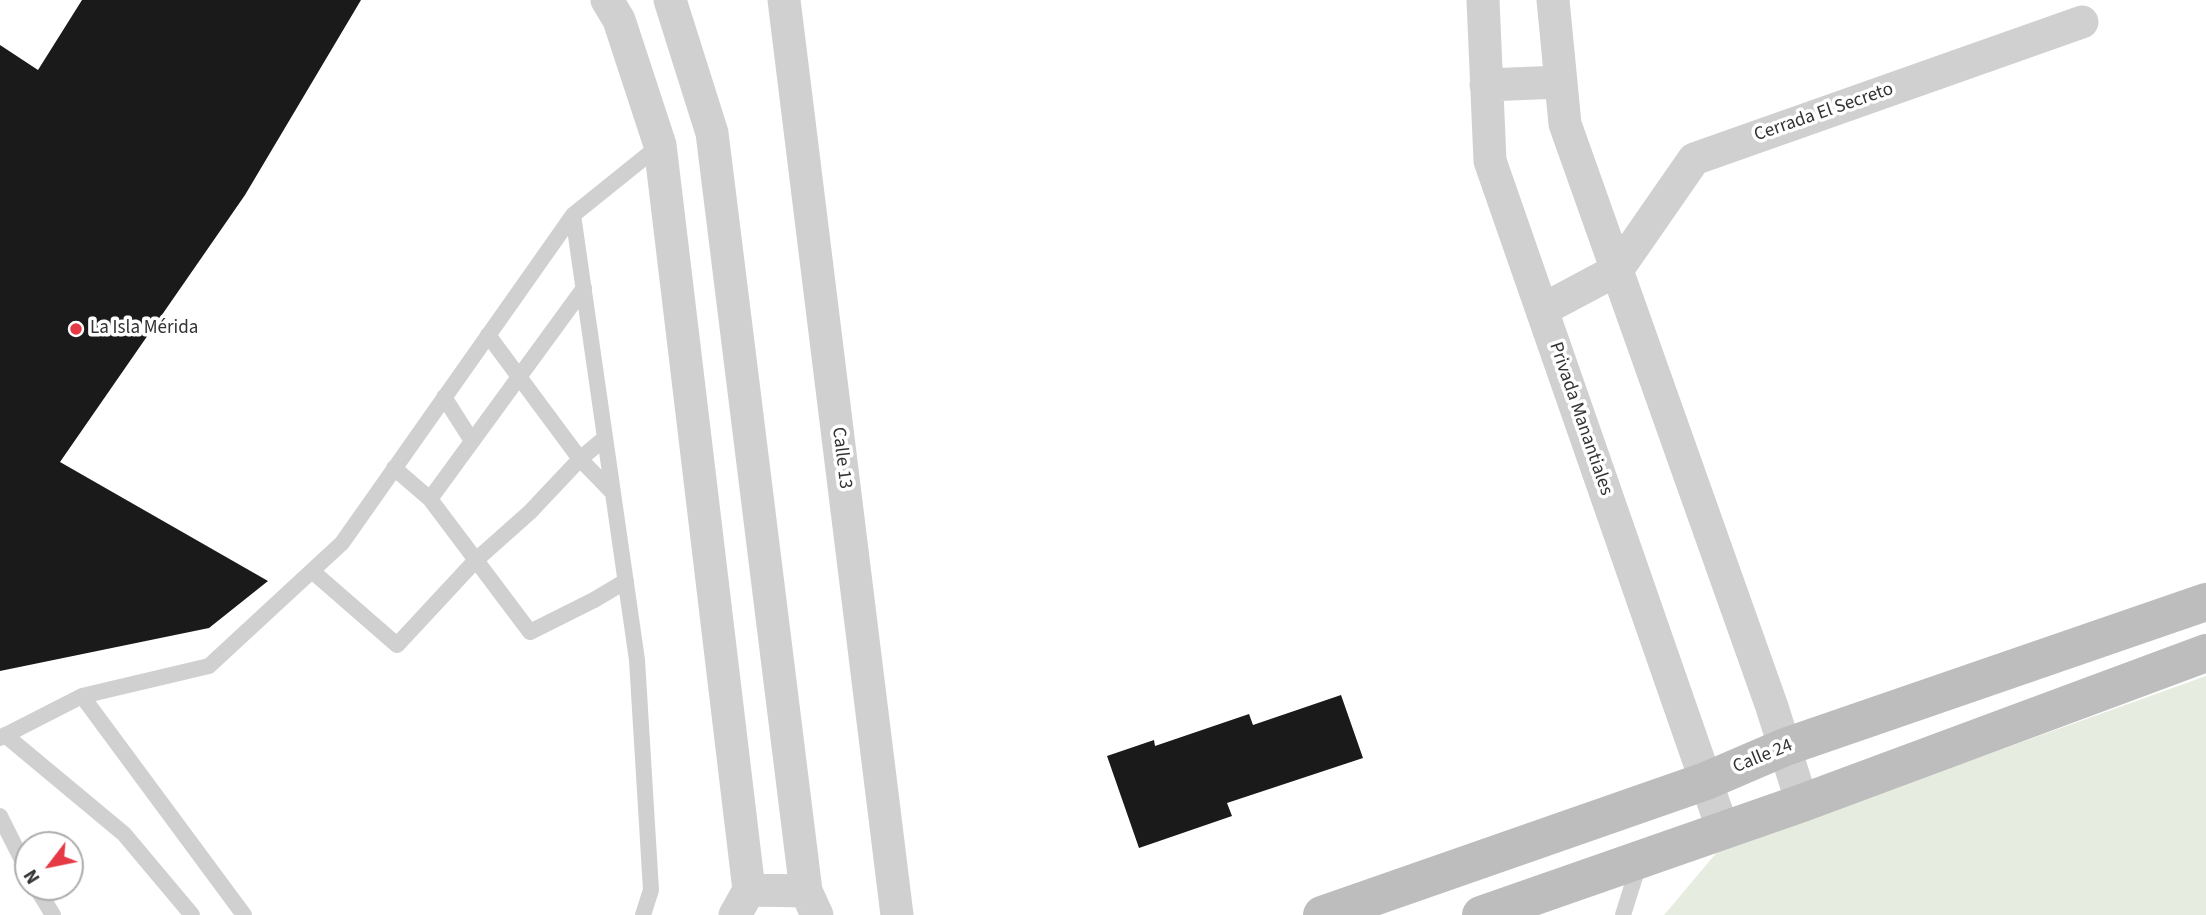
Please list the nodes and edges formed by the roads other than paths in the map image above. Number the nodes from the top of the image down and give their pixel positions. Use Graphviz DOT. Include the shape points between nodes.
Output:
graph roads {
  1 [pos="607,0"];
  2 [pos="670,0"];
  3 [pos="784,0"];
  4 [pos="1483,0"];
  5 [pos="1553,0"];
  6 [pos="2082,22"];
  7 [pos="1561,82"];
  8 [pos="1486,85"];
  9 [pos="660,145"];
  10 [pos="573,215"];
  11 [pos="1617,270"];
  12 [pos="584,288"];
  13 [pos="1542,310"];
  14 [pos="488,335"];
  15 [pos="519,375"];
  16 [pos="444,397"];
  17 [pos="605,438"];
  18 [pos="472,441"];
  19 [pos="580,459"];
  20 [pos="394,468"];
  21 [pos="613,493"];
  22 [pos="430,499"];
  23 [pos="476,561"];
  24 [pos="312,570"];
  25 [pos="626,581"];
  26 [pos="2206,602"];
  27 [pos="2206,653"];
  28 [pos="82,696"];
  29 [pos="3,737"];
  30 [pos="1785,747"];
  31 [pos="1706,781"];
  32 [pos="1802,803"];
  33 [pos="0,816"];
  34 [pos="1723,830"];
  35 [pos="14,844"];
  36 [pos="1640,859"];
  37 [pos="742,903"];
  38 [pos="811,903"];
  39 [pos="1485,914"];
  40 [pos="192,915"];
  41 [pos="244,915"];
  42 [pos="643,915"];
  43 [pos="897,915"];
  44 [pos="1322,915"];
  45 [pos="1623,915"];
  1 -- 9 [label="street" via="620,19"];
  2 -- 38 [label="street" via="712,133"];
  3 -- 43 [label="street, Calle 13"];
  4 -- 8 [label="street, Privada Manantiales"];
  5 -- 7 [label="street"];
  6 -- 11 [label="street, Cerrada El Secreto" via="1694,159"];
  7 -- 8 [label="street"];
  7 -- 11 [label="street" via="1565,124"];
  8 -- 13 [label="street, Privada Manantiales" via="1490,161"];
  9 -- 10 [label="lane"];
  9 -- 37 [label="street"];
  10 -- 12 [label="lane"];
  10 -- 14 [label="lane"];
  11 -- 13 [label="street"];
  11 -- 30 [label="street"];
  12 -- 15 [label="lane"];
  12 -- 17 [label="lane"];
  13 -- 31 [label="street, Privada Manantiales"];
  14 -- 15 [label="lane"];
  14 -- 16 [label="lane"];
  15 -- 18 [label="lane"];
  15 -- 19 [label="lane"];
  16 -- 18 [label="lane"];
  16 -- 20 [label="lane"];
  17 -- 19 [label="lane"];
  17 -- 21 [label="lane"];
  18 -- 22 [label="lane"];
  19 -- 21 [label="lane"];
  19 -- 23 [label="lane"];
  20 -- 22 [label="lane"];
  20 -- 24 [label="lane" via="342,543"];
  21 -- 25 [label="lane"];
  22 -- 23 [label="lane"];
  23 -- 24 [label="lane" via="397,645"];
  23 -- 25 [label="lane" via="530,632"];
  24 -- 28 [label="lane" via="209,666"];
  25 -- 42 [label="lane" via="637,660 651,890"];
  26 -- 30 [label="main road, Calle 24"];
  27 -- 32 [label="main road"];
  28 -- 29 [label="lane"];
  28 -- 41 [label="lane"];
  29 -- 40 [label="lane" via="124,834"];
  30 -- 31 [label="main road, Calle 24"];
  30 -- 32 [label="street"];
  31 -- 34 [label="street, Privada Manantiales"];
  31 -- 44 [label="main road, Calle 24"];
  32 -- 34 [label="main road"];
  33 -- 35 [label="lane"];
  34 -- 36 [label="main road"];
  36 -- 39 [label="main road"];
  36 -- 45 [label="lane"];
  37 -- 38 [label="street"];
}
